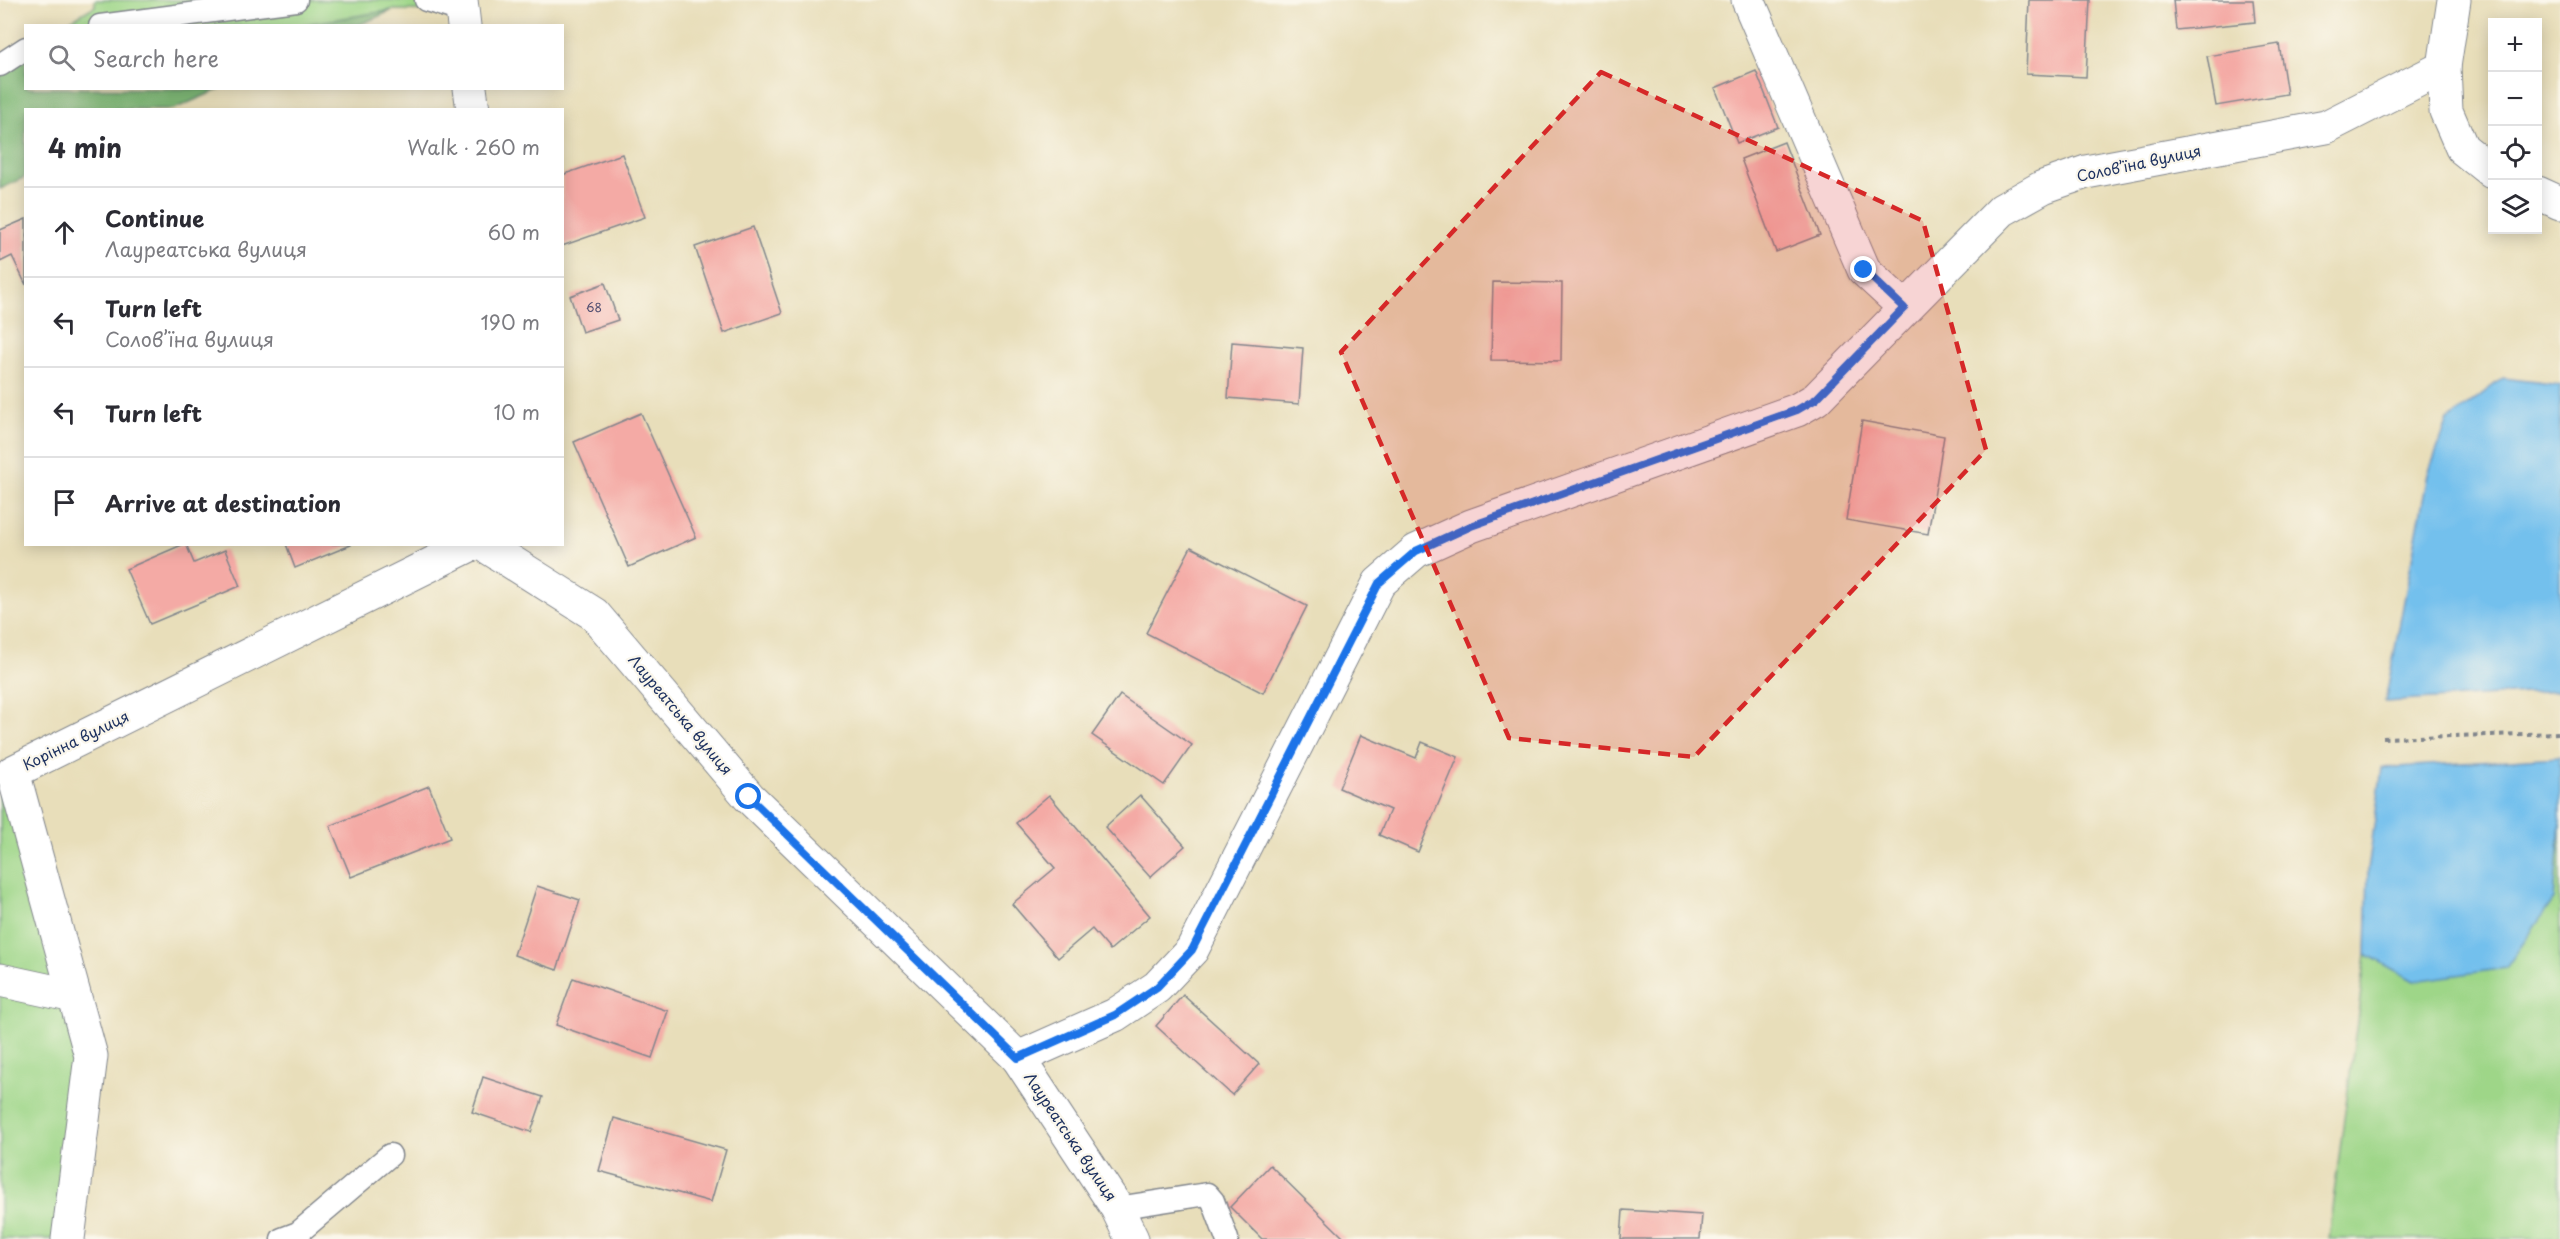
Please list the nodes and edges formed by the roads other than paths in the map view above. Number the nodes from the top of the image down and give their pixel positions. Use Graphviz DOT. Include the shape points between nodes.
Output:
graph roads {
  1 [pos="296,0"];
  2 [pos="426,0"];
  3 [pos="1748,0"];
  4 [pos="2454,0"];
  5 [pos="462,12"];
  6 [pos="115,24"];
  7 [pos="24,49"];
  8 [pos="0,65"];
  9 [pos="2444,67"];
  10 [pos="470,90"];
  11 [pos="472,108"];
  12 [pos="2488,168"];
  13 [pos="2542,195"];
  14 [pos="2560,203"];
  15 [pos="1904,308"];
  16 [pos="468,546"];
  17 [pos="486,546"];
  18 [pos="7,776"];
  19 [pos="0,980"];
  20 [pos="74,996"];
  21 [pos="1018,1058"];
  22 [pos="390,1155"];
  23 [pos="1118,1208"];
  24 [pos="68,1239"];
  25 [pos="282,1239"];
  26 [pos="1132,1239"];
  27 [pos="1227,1239"];
  1 -- 6 [label="lane"];
  2 -- 5 [label="lane"];
  3 -- 15 [label="street" via="1864,270"];
  4 -- 9 [label="street"];
  7 -- 8 [label="lane"];
  9 -- 12 [label="street" via="2446,111 2462,148"];
  9 -- 15 [label="street, Соловʼїна вулиця" via="2326,127 2086,172 2043,187 2002,210"];
  10 -- 11 [label="street"];
  13 -- 14 [label="street"];
  15 -- 21 [label="street, Соловʼїна вулиця" via="1816,399 1797,410 1471,526 1416,551 1379,583 1192,950 1157,987 1115,1015"];
  16 -- 18 [label="street, Корінна вулиця"];
  17 -- 21 [label="street, Лауреатська вулиця" via="594,614 749,797"];
  18 -- 20 [label="street, Корінна вулиця"];
  19 -- 20 [label="street"];
  20 -- 24 [label="street, Корінна вулиця" via="91,1056"];
  21 -- 23 [label="street, Лауреатська вулиця"];
  22 -- 25 [label="lane" via="298,1233"];
  23 -- 26 [label="street, Лауреатська вулиця"];
  23 -- 27 [label="lane" via="1207,1194"];
}
